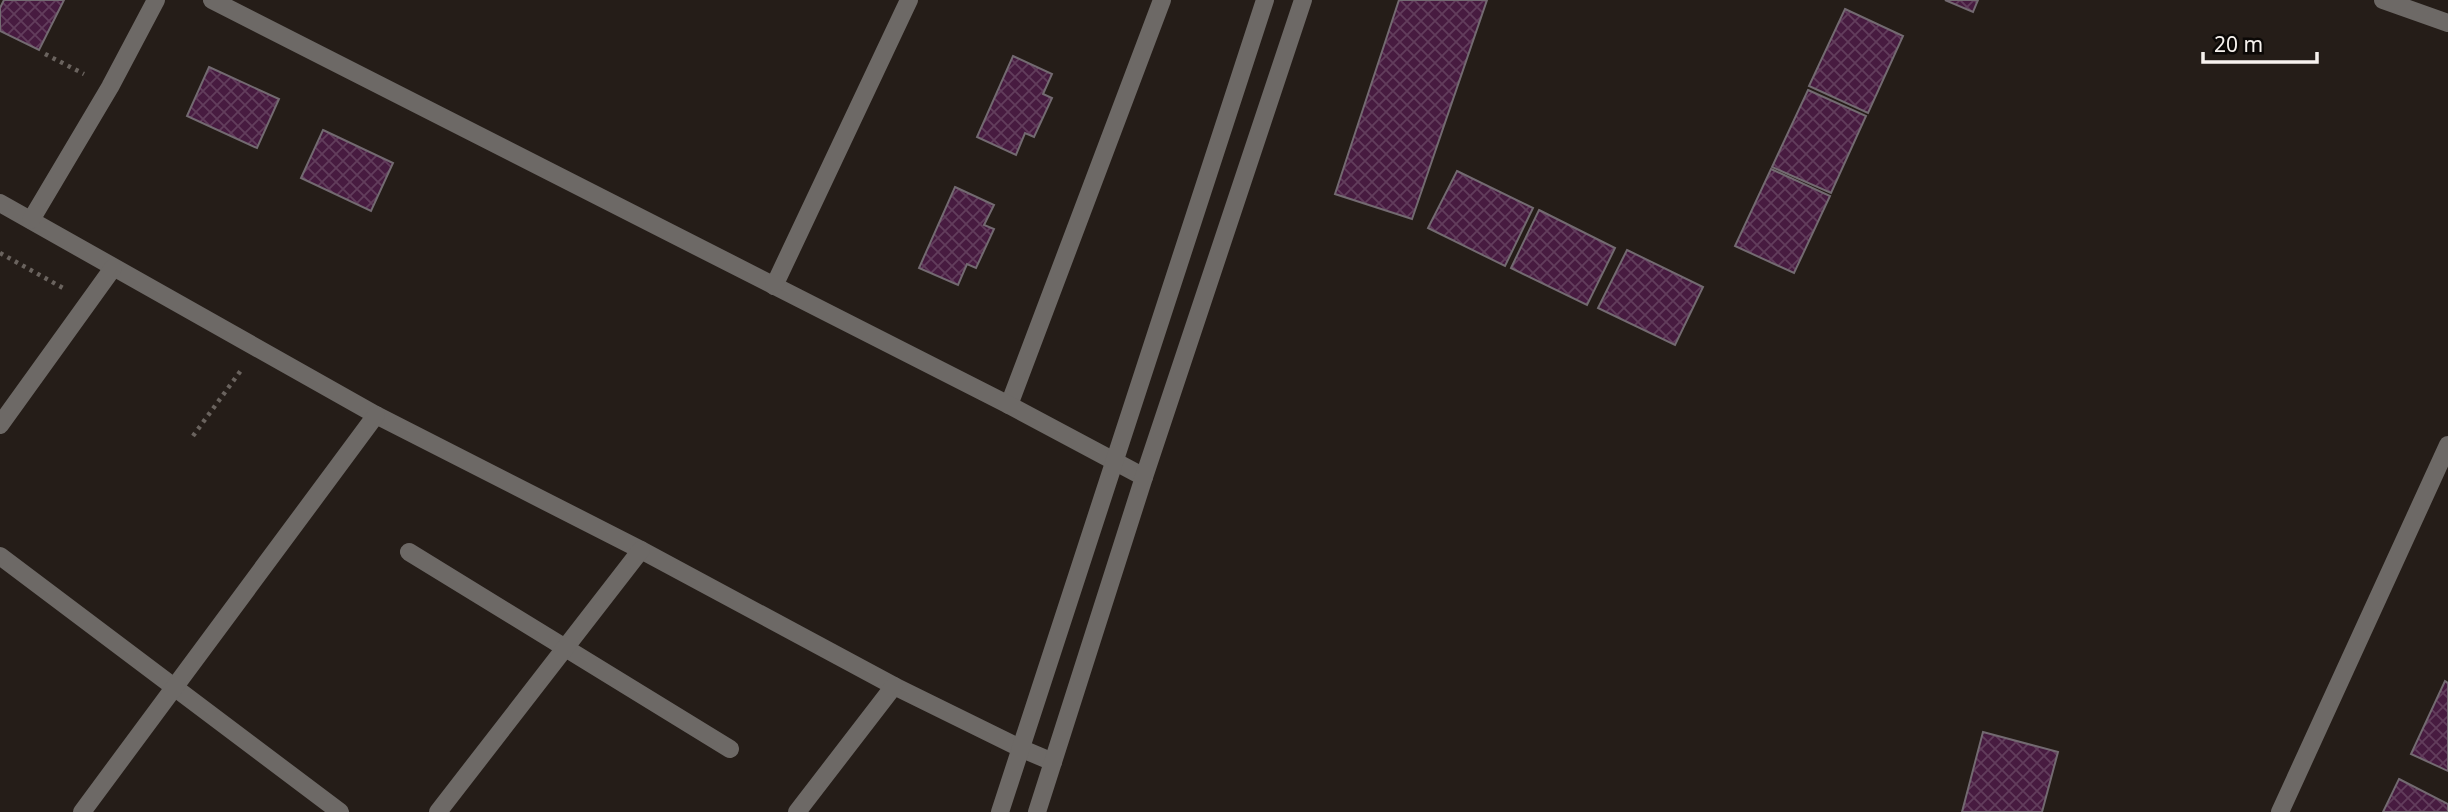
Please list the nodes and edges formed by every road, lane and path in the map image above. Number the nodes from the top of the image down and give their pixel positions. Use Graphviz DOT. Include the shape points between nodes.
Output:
graph roads {
  1 [pos="156,0"];
  2 [pos="212,0"];
  3 [pos="909,0"];
  4 [pos="1162,0"];
  5 [pos="1265,0"];
  6 [pos="1303,0"];
  7 [pos="2383,0"];
  8 [pos="2448,23"];
  9 [pos="45,54"];
  10 [pos="110,88"];
  11 [pos="0,203"];
  12 [pos="32,220"];
  13 [pos="0,253"];
  14 [pos="113,268"];
  15 [pos="774,286"];
  16 [pos="89,302"];
  17 [pos="256,349"];
  18 [pos="1009,405"];
  19 [pos="376,415"];
  20 [pos="0,425"];
  21 [pos="193,436"];
  22 [pos="2448,445"];
  23 [pos="1115,461"];
  24 [pos="1144,477"];
  25 [pos="641,550"];
  26 [pos="409,552"];
  27 [pos="0,556"];
  28 [pos="565,647"];
  29 [pos="894,686"];
  30 [pos="175,688"];
  31 [pos="1020,748"];
  32 [pos="730,749"];
  33 [pos="1053,762"];
  34 [pos="82,812"];
  35 [pos="340,812"];
  36 [pos="438,812"];
  37 [pos="797,812"];
  38 [pos="1000,812"];
  39 [pos="1037,812"];
  40 [pos="2280,812"];
  1 -- 10 [label="street"];
  2 -- 15 [label="street"];
  3 -- 15 [label="street"];
  4 -- 18 [label="street"];
  5 -- 23 [label="street"];
  6 -- 24 [label="street"];
  7 -- 8 [label="street"];
  9 -- 10 [label="path"];
  10 -- 12 [label="street"];
  11 -- 12 [label="street"];
  12 -- 14 [label="street"];
  13 -- 16 [label="path"];
  14 -- 16 [label="street"];
  14 -- 17 [label="street"];
  15 -- 18 [label="street"];
  16 -- 20 [label="street"];
  17 -- 19 [label="street"];
  17 -- 21 [label="path"];
  18 -- 23 [label="street"];
  19 -- 25 [label="street"];
  19 -- 30 [label="street"];
  22 -- 40 [label="street"];
  23 -- 24 [label="street"];
  23 -- 31 [label="street"];
  24 -- 33 [label="street"];
  25 -- 28 [label="street"];
  25 -- 29 [label="street"];
  26 -- 28 [label="street"];
  27 -- 30 [label="street"];
  28 -- 32 [label="street"];
  28 -- 36 [label="street"];
  29 -- 31 [label="street"];
  29 -- 37 [label="street"];
  30 -- 34 [label="street"];
  30 -- 35 [label="street"];
  31 -- 33 [label="street"];
  31 -- 38 [label="street"];
  33 -- 39 [label="street"];
}
